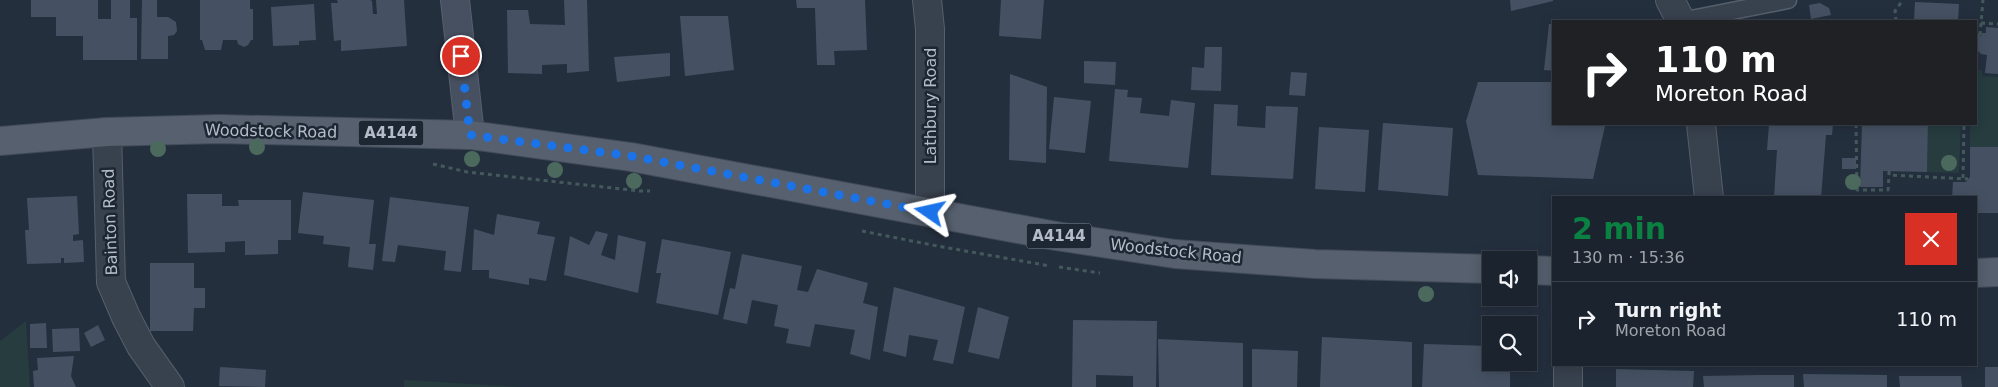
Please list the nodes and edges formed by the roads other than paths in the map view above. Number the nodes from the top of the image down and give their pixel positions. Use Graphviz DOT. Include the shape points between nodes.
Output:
graph roads {
  1 [pos="455,0"];
  2 [pos="927,0"];
  3 [pos="1670,0"];
  4 [pos="1788,0"];
  5 [pos="1680,20"];
  6 [pos="1686,20"];
  7 [pos="1701,125"];
  8 [pos="107,132"];
  9 [pos="470,135"];
  10 [pos="0,141"];
  11 [pos="1709,196"];
  12 [pos="930,212"];
  13 [pos="1482,269"];
  14 [pos="1537,270"];
  15 [pos="1552,271"];
  16 [pos="1998,272"];
  17 [pos="1977,273"];
  18 [pos="1568,366"];
  19 [pos="170,387"];
  20 [pos="1568,387"];
  1 -- 9 [label="main road"];
  2 -- 12 [label="street, Lathbury Road" via="930,29"];
  3 -- 5 [label="street"];
  4 -- 6 [label="lane"];
  7 -- 11 [label="street"];
  8 -- 9 [label="main road, Woodstock Road / A4144" via="219,129"];
  8 -- 10 [label="main road, Woodstock Road / A4144"];
  8 -- 19 [label="street, Bainton Road" via="111,282 141,346"];
  9 -- 12 [label="main road, Woodstock Road / A4144" via="631,156"];
  12 -- 13 [label="main road, Woodstock Road / A4144" via="1175,254 1315,264"];
  14 -- 15 [label="main road"];
  16 -- 17 [label="main road"];
  18 -- 20 [label="street"];
}
